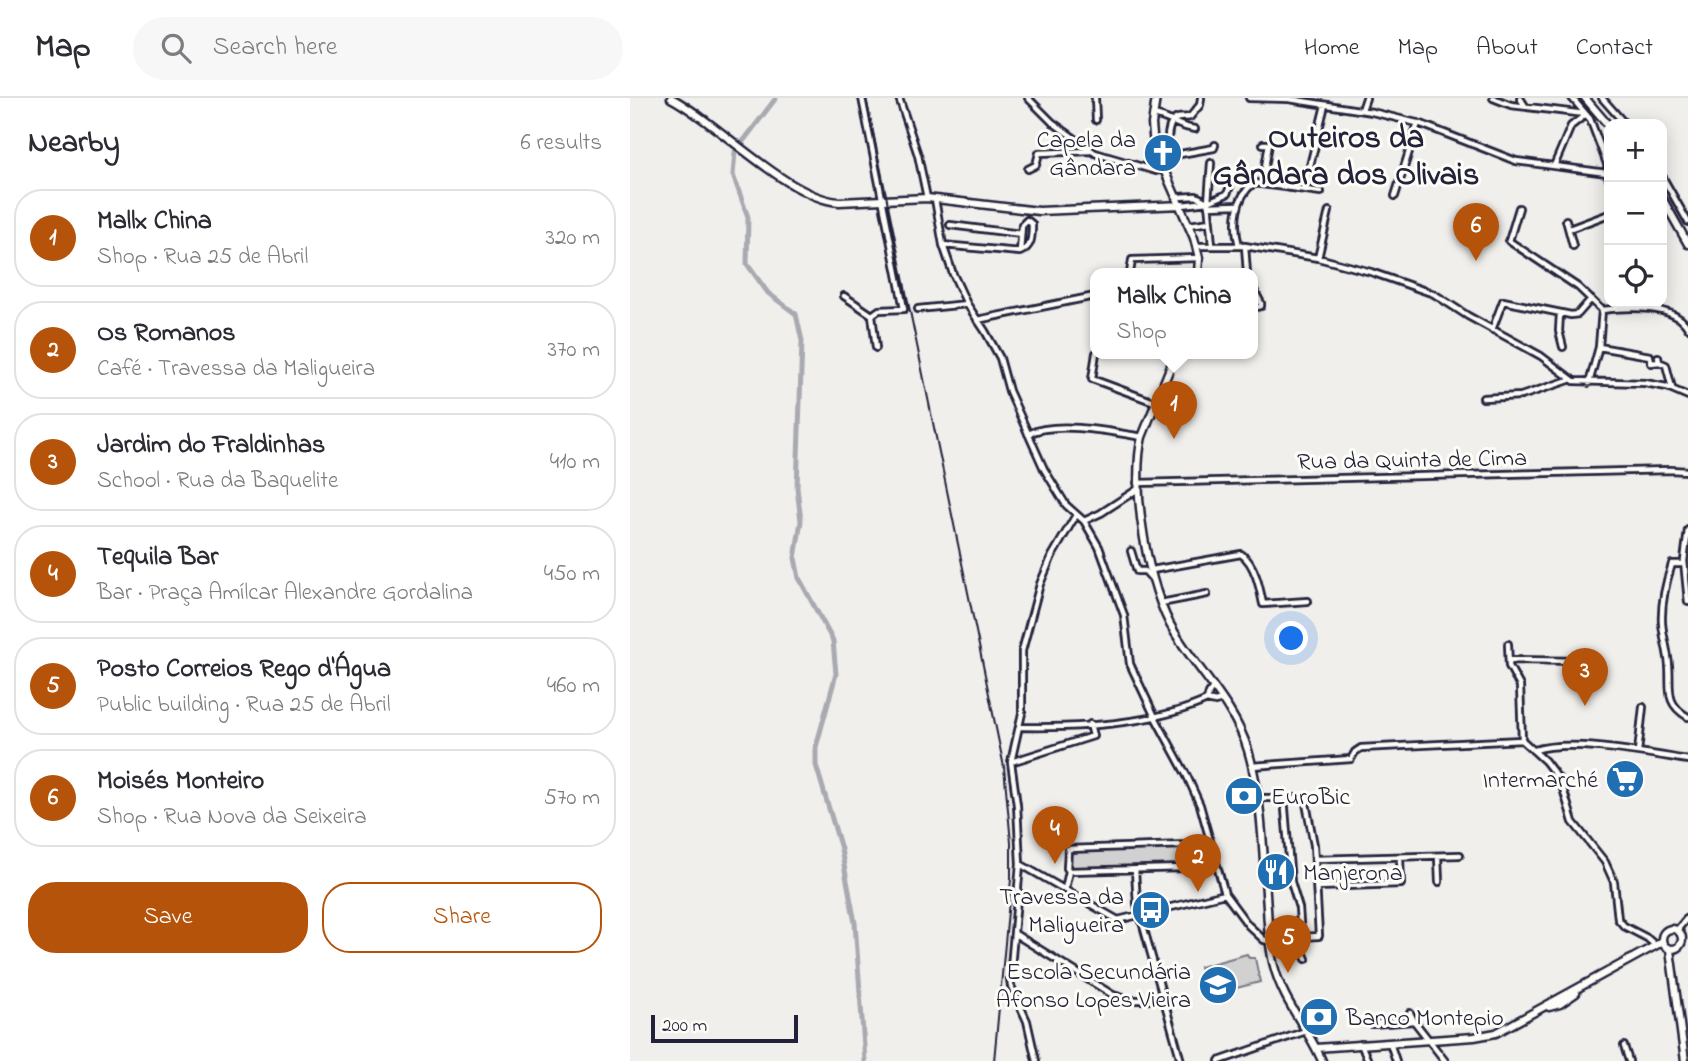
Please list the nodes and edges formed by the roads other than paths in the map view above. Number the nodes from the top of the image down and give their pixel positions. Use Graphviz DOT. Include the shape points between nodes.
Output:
graph roads {
  1 [pos="671,98"];
  2 [pos="862,98"];
  3 [pos="899,98"];
  4 [pos="1028,98"];
  5 [pos="1095,98"];
  6 [pos="1156,98"];
  7 [pos="1201,98"];
  8 [pos="1249,98"];
  9 [pos="1366,98"];
  10 [pos="1493,98"];
  11 [pos="1520,98"];
  12 [pos="1572,98"];
  13 [pos="1585,98"];
  14 [pos="1602,98"];
  15 [pos="1325,105"];
  16 [pos="1526,106"];
  17 [pos="1362,110"];
  18 [pos="1586,114"];
  19 [pos="1153,115"];
  20 [pos="1621,119"];
  21 [pos="1096,120"];
  22 [pos="1604,120"];
  23 [pos="1173,122"];
  24 [pos="1418,123"];
  25 [pos="1195,129"];
  26 [pos="1263,144"];
  27 [pos="1215,145"];
  28 [pos="1092,151"];
  29 [pos="1169,156"];
  30 [pos="1604,158"];
  31 [pos="1159,160"];
  32 [pos="1211,163"];
  33 [pos="1554,166"];
  34 [pos="1028,169"];
  35 [pos="1164,169"];
  36 [pos="1604,173"];
  37 [pos="1665,182"];
  38 [pos="1231,184"];
  39 [pos="1262,184"];
  40 [pos="1304,190"];
  41 [pos="1321,192"];
  42 [pos="1395,196"];
  43 [pos="1178,197"];
  44 [pos="931,199"];
  45 [pos="883,200"];
  46 [pos="1208,204"];
  47 [pos="1182,205"];
  48 [pos="1237,205"];
  49 [pos="1667,207"];
  50 [pos="1519,208"];
  51 [pos="1329,211"];
  52 [pos="1604,216"];
  53 [pos="1566,220"];
  54 [pos="1210,222"];
  55 [pos="1688,222"];
  56 [pos="950,225"];
  57 [pos="1189,225"];
  58 [pos="1569,229"];
  59 [pos="1021,234"];
  60 [pos="1688,244"];
  61 [pos="943,245"];
  62 [pos="1197,246"];
  63 [pos="1212,246"];
  64 [pos="1242,246"];
  65 [pos="1573,246"];
  66 [pos="1020,253"];
  67 [pos="1199,258"];
  68 [pos="1318,258"];
  69 [pos="1131,268"];
  70 [pos="1198,268"];
  71 [pos="1246,268"];
  72 [pos="844,296"];
  73 [pos="1090,297"];
  74 [pos="1591,299"];
  75 [pos="967,304"];
  76 [pos="918,309"];
  77 [pos="1602,310"];
  78 [pos="1662,310"];
  79 [pos="1560,313"];
  80 [pos="872,315"];
  81 [pos="977,320"];
  82 [pos="1688,328"];
  83 [pos="1492,330"];
  84 [pos="1563,346"];
  85 [pos="1599,347"];
  86 [pos="876,348"];
  87 [pos="1095,359"];
  88 [pos="1174,359"];
  89 [pos="1570,379"];
  90 [pos="1589,383"];
  91 [pos="1164,386"];
  92 [pos="1182,389"];
  93 [pos="1672,389"];
  94 [pos="1688,396"];
  95 [pos="1483,398"];
  96 [pos="1157,403"];
  97 [pos="1028,433"];
  98 [pos="1142,437"];
  99 [pos="1688,471"];
  100 [pos="1137,486"];
  101 [pos="1076,515"];
  102 [pos="1084,521"];
  103 [pos="1688,530"];
  104 [pos="1131,551"];
  105 [pos="1684,564"];
  106 [pos="1152,570"];
  107 [pos="1155,580"];
  108 [pos="1207,594"];
  109 [pos="1308,601"];
  110 [pos="1688,602"];
  111 [pos="1161,603"];
  112 [pos="1508,644"];
  113 [pos="1508,660"];
  114 [pos="1581,661"];
  115 [pos="1213,687"];
  116 [pos="1207,700"];
  117 [pos="1222,700"];
  118 [pos="1643,707"];
  119 [pos="1154,718"];
  120 [pos="1688,718"];
  121 [pos="1090,724"];
  122 [pos="1021,727"];
  123 [pos="1522,740"];
  124 [pos="1535,750"];
  125 [pos="1638,752"];
  126 [pos="1688,760"];
  127 [pos="1011,762"];
  128 [pos="1252,766"];
  129 [pos="1284,797"];
  130 [pos="1258,798"];
  131 [pos="1209,841"];
  132 [pos="1186,845"];
  133 [pos="1460,855"];
  134 [pos="1438,857"];
  135 [pos="1400,858"];
  136 [pos="1315,859"];
  137 [pos="1020,864"];
  138 [pos="1135,870"];
  139 [pos="1069,871"];
  140 [pos="1439,882"];
  141 [pos="1317,887"];
  142 [pos="1065,890"];
  143 [pos="1225,894"];
  144 [pos="1142,916"];
  145 [pos="1688,917"];
  146 [pos="1300,922"];
  147 [pos="1268,924"];
  148 [pos="1677,930"];
  149 [pos="1015,934"];
  150 [pos="1301,937"];
  151 [pos="1270,941"];
  152 [pos="1685,942"];
  153 [pos="1659,944"];
  154 [pos="1670,950"];
  155 [pos="1306,959"];
  156 [pos="1165,1000"];
  157 [pos="1410,1013"];
  158 [pos="1414,1021"];
  159 [pos="1372,1024"];
  160 [pos="1306,1031"];
  161 [pos="1429,1040"];
  162 [pos="1390,1042"];
  163 [pos="1361,1044"];
  164 [pos="1624,1046"];
  165 [pos="1316,1048"];
  166 [pos="1036,1061"];
  167 [pos="1181,1061"];
  168 [pos="1219,1061"];
  169 [pos="1322,1061"];
  170 [pos="1368,1061"];
  171 [pos="1396,1061"];
  172 [pos="1445,1061"];
  173 [pos="1629,1061"];
  174 [pos="1685,1061"];
  1 -- 45 [label="main road" via="813,196 839,202"];
  2 -- 45 [label="street"];
  3 -- 44 [label="street"];
  4 -- 28 [label="street"];
  5 -- 21 [label="street"];
  6 -- 19 [label="main road"];
  7 -- 23 [label="street" via="1190,117"];
  8 -- 15 [label="street"];
  9 -- 17 [label="street"];
  10 -- 16 [label="street"];
  11 -- 16 [label="street"];
  12 -- 18 [label="street"];
  13 -- 22 [label="main road"];
  14 -- 20 [label="street"];
  15 -- 17 [label="street"];
  15 -- 40 [label="street"];
  16 -- 18 [label="street"];
  17 -- 24 [label="street"];
  18 -- 30 [label="street"];
  18 -- 33 [label="street" via="1571,126"];
  19 -- 23 [label="street"];
  19 -- 31 [label="main road"];
  23 -- 25 [label="street"];
  23 -- 29 [label="street"];
  24 -- 33 [label="street" via="1516,161"];
  24 -- 42 [label="street"];
  26 -- 39 [label="street" via="1269,144"];
  27 -- 29 [label="street"];
  28 -- 34 [label="street" via="1040,153 1036,166"];
  28 -- 35 [label="street" via="1156,171"];
  29 -- 31 [label="street"];
  31 -- 35 [label="main road"];
  32 -- 46 [label="street"];
  33 -- 36 [label="street"];
  35 -- 43 [label="main road"];
  37 -- 55 [label="street"];
  38 -- 46 [label="street" via="1227,194"];
  39 -- 40 [label="street"];
  39 -- 48 [label="street" via="1248,187"];
  40 -- 41 [label="street"];
  43 -- 46 [label="street" via="1196,196"];
  43 -- 47 [label="main road"];
  44 -- 45 [label="main road"];
  44 -- 47 [label="main road" via="1040,211"];
  44 -- 61 [label="street"];
  45 -- 80 [label="street" via="904,309 879,310"];
  46 -- 47 [label="street"];
  46 -- 48 [label="street"];
  46 -- 54 [label="street"];
  47 -- 57 [label="main road"];
  48 -- 64 [label="street"];
  49 -- 60 [label="main road"];
  50 -- 74 [label="street" via="1509,241"];
  51 -- 68 [label="street"];
  52 -- 58 [label="street"];
  53 -- 58 [label="street"];
  54 -- 57 [label="street"];
  54 -- 63 [label="street"];
  56 -- 59 [label="street"];
  57 -- 62 [label="main road"];
  58 -- 65 [label="street"];
  59 -- 66 [label="street"];
  59 -- 66 [label="street" via="1023,222 1031,222 1030,244"];
  61 -- 66 [label="street"];
  61 -- 75 [label="street"];
  62 -- 63 [label="street"];
  62 -- 67 [label="main road"];
  63 -- 64 [label="street"];
  64 -- 68 [label="street"];
  64 -- 71 [label="street"];
  67 -- 69 [label="street" via="1132,260"];
  67 -- 70 [label="main road"];
  68 -- 83 [label="street" via="1428,292"];
  72 -- 80 [label="street"];
  73 -- 81 [label="street"];
  74 -- 77 [label="street"];
  74 -- 79 [label="street" via="1578,314"];
  75 -- 76 [label="street"];
  75 -- 81 [label="street"];
  77 -- 78 [label="street"];
  77 -- 85 [label="street"];
  78 -- 82 [label="street" via="1680,317"];
  79 -- 83 [label="street" via="1503,301"];
  79 -- 84 [label="street"];
  80 -- 86 [label="street"];
  81 -- 97 [label="street" via="1000,358"];
  83 -- 89 [label="street" via="1545,359"];
  85 -- 90 [label="street"];
  85 -- 93 [label="street" via="1650,356 1651,363 1659,360 1666,365"];
  87 -- 96 [label="street" via="1092,379"];
  88 -- 91 [label="main road"];
  89 -- 90 [label="street"];
  89 -- 95 [label="street" via="1521,396"];
  90 -- 93 [label="street" via="1645,383"];
  91 -- 92 [label="street" via="1180,394"];
  91 -- 96 [label="main road"];
  93 -- 94 [label="street"];
  96 -- 98 [label="main road"];
  97 -- 98 [label="street" via="1084,428"];
  97 -- 101 [label="street" via="1052,484"];
  98 -- 100 [label="main road"];
  99 -- 100 [label="street, Rua da Quinta de Cima"];
  100 -- 102 [label="street"];
  100 -- 106 [label="main road"];
  101 -- 102 [label="street"];
  101 -- 122 [label="street" via="1044,573 1027,629 1021,665"];
  102 -- 119 [label="street" via="1120,601 1130,664"];
  103 -- 105 [label="street"];
  104 -- 107 [label="street" via="1137,571 1145,571"];
  105 -- 110 [label="street"];
  105 -- 120 [label="street" via="1672,564 1662,610 1667,686 1674,706"];
  106 -- 107 [label="main road"];
  106 -- 109 [label="street" via="1241,554 1248,559 1264,606"];
  107 -- 111 [label="main road"];
  108 -- 111 [label="street"];
  111 -- 115 [label="main road" via="1171,628"];
  112 -- 113 [label="street"];
  113 -- 114 [label="street"];
  113 -- 123 [label="street" via="1520,686"];
  115 -- 116 [label="street"];
  115 -- 117 [label="main road"];
  116 -- 117 [label="street"];
  116 -- 119 [label="street"];
  117 -- 128 [label="main road" via="1237,723"];
  118 -- 125 [label="street"];
  119 -- 121 [label="street"];
  119 -- 131 [label="street" via="1200,805"];
  121 -- 122 [label="street"];
  121 -- 127 [label="street" via="1093,736"];
  122 -- 127 [label="street"];
  123 -- 124 [label="street"];
  123 -- 128 [label="street" via="1361,748 1352,759"];
  124 -- 125 [label="street" via="1557,746"];
  124 -- 153 [label="street" via="1561,782 1576,827 1607,866 1614,882 1618,919"];
  125 -- 126 [label="street"];
  127 -- 137 [label="street"];
  128 -- 130 [label="main road"];
  129 -- 130 [label="street"];
  129 -- 136 [label="street" via="1305,798"];
  129 -- 146 [label="street" via="1291,882"];
  130 -- 147 [label="main road"];
  131 -- 132 [label="street"];
  131 -- 143 [label="street"];
  132 -- 138 [label="street" via="1186,867"];
  132 -- 139 [label="street" via="1068,849"];
  133 -- 134 [label="street"];
  134 -- 135 [label="street"];
  134 -- 140 [label="street"];
  135 -- 136 [label="street"];
  135 -- 141 [label="street" via="1401,884"];
  136 -- 141 [label="street"];
  137 -- 142 [label="street"];
  137 -- 149 [label="street"];
  138 -- 139 [label="street"];
  138 -- 144 [label="street"];
  139 -- 142 [label="street"];
  141 -- 150 [label="street" via="1319,936"];
  142 -- 144 [label="street" via="1118,920"];
  143 -- 144 [label="street"];
  143 -- 151 [label="street" via="1261,938"];
  144 -- 156 [label="street"];
  145 -- 148 [label="street"];
  146 -- 147 [label="street"];
  146 -- 150 [label="street"];
  147 -- 151 [label="main road"];
  148 -- 152 [label="main road"];
  148 -- 153 [label="main road" via="1666,931"];
  149 -- 156 [label="street" via="1113,995"];
  149 -- 166 [label="street" via="1011,986 1027,1021"];
  150 -- 155 [label="street"];
  151 -- 160 [label="main road" via="1280,984"];
  152 -- 154 [label="main road"];
  153 -- 154 [label="main road"];
  153 -- 161 [label="main road" via="1496,1033"];
  154 -- 174 [label="main road"];
  156 -- 167 [label="street"];
  157 -- 158 [label="street"];
  158 -- 159 [label="street"];
  158 -- 161 [label="street"];
  160 -- 165 [label="main road"];
  160 -- 168 [label="street"];
  161 -- 162 [label="main road"];
  161 -- 172 [label="street"];
  162 -- 163 [label="main road"];
  162 -- 171 [label="street"];
  163 -- 165 [label="main road"];
  163 -- 170 [label="street"];
  164 -- 173 [label="street"];
  165 -- 169 [label="main road"];
}
